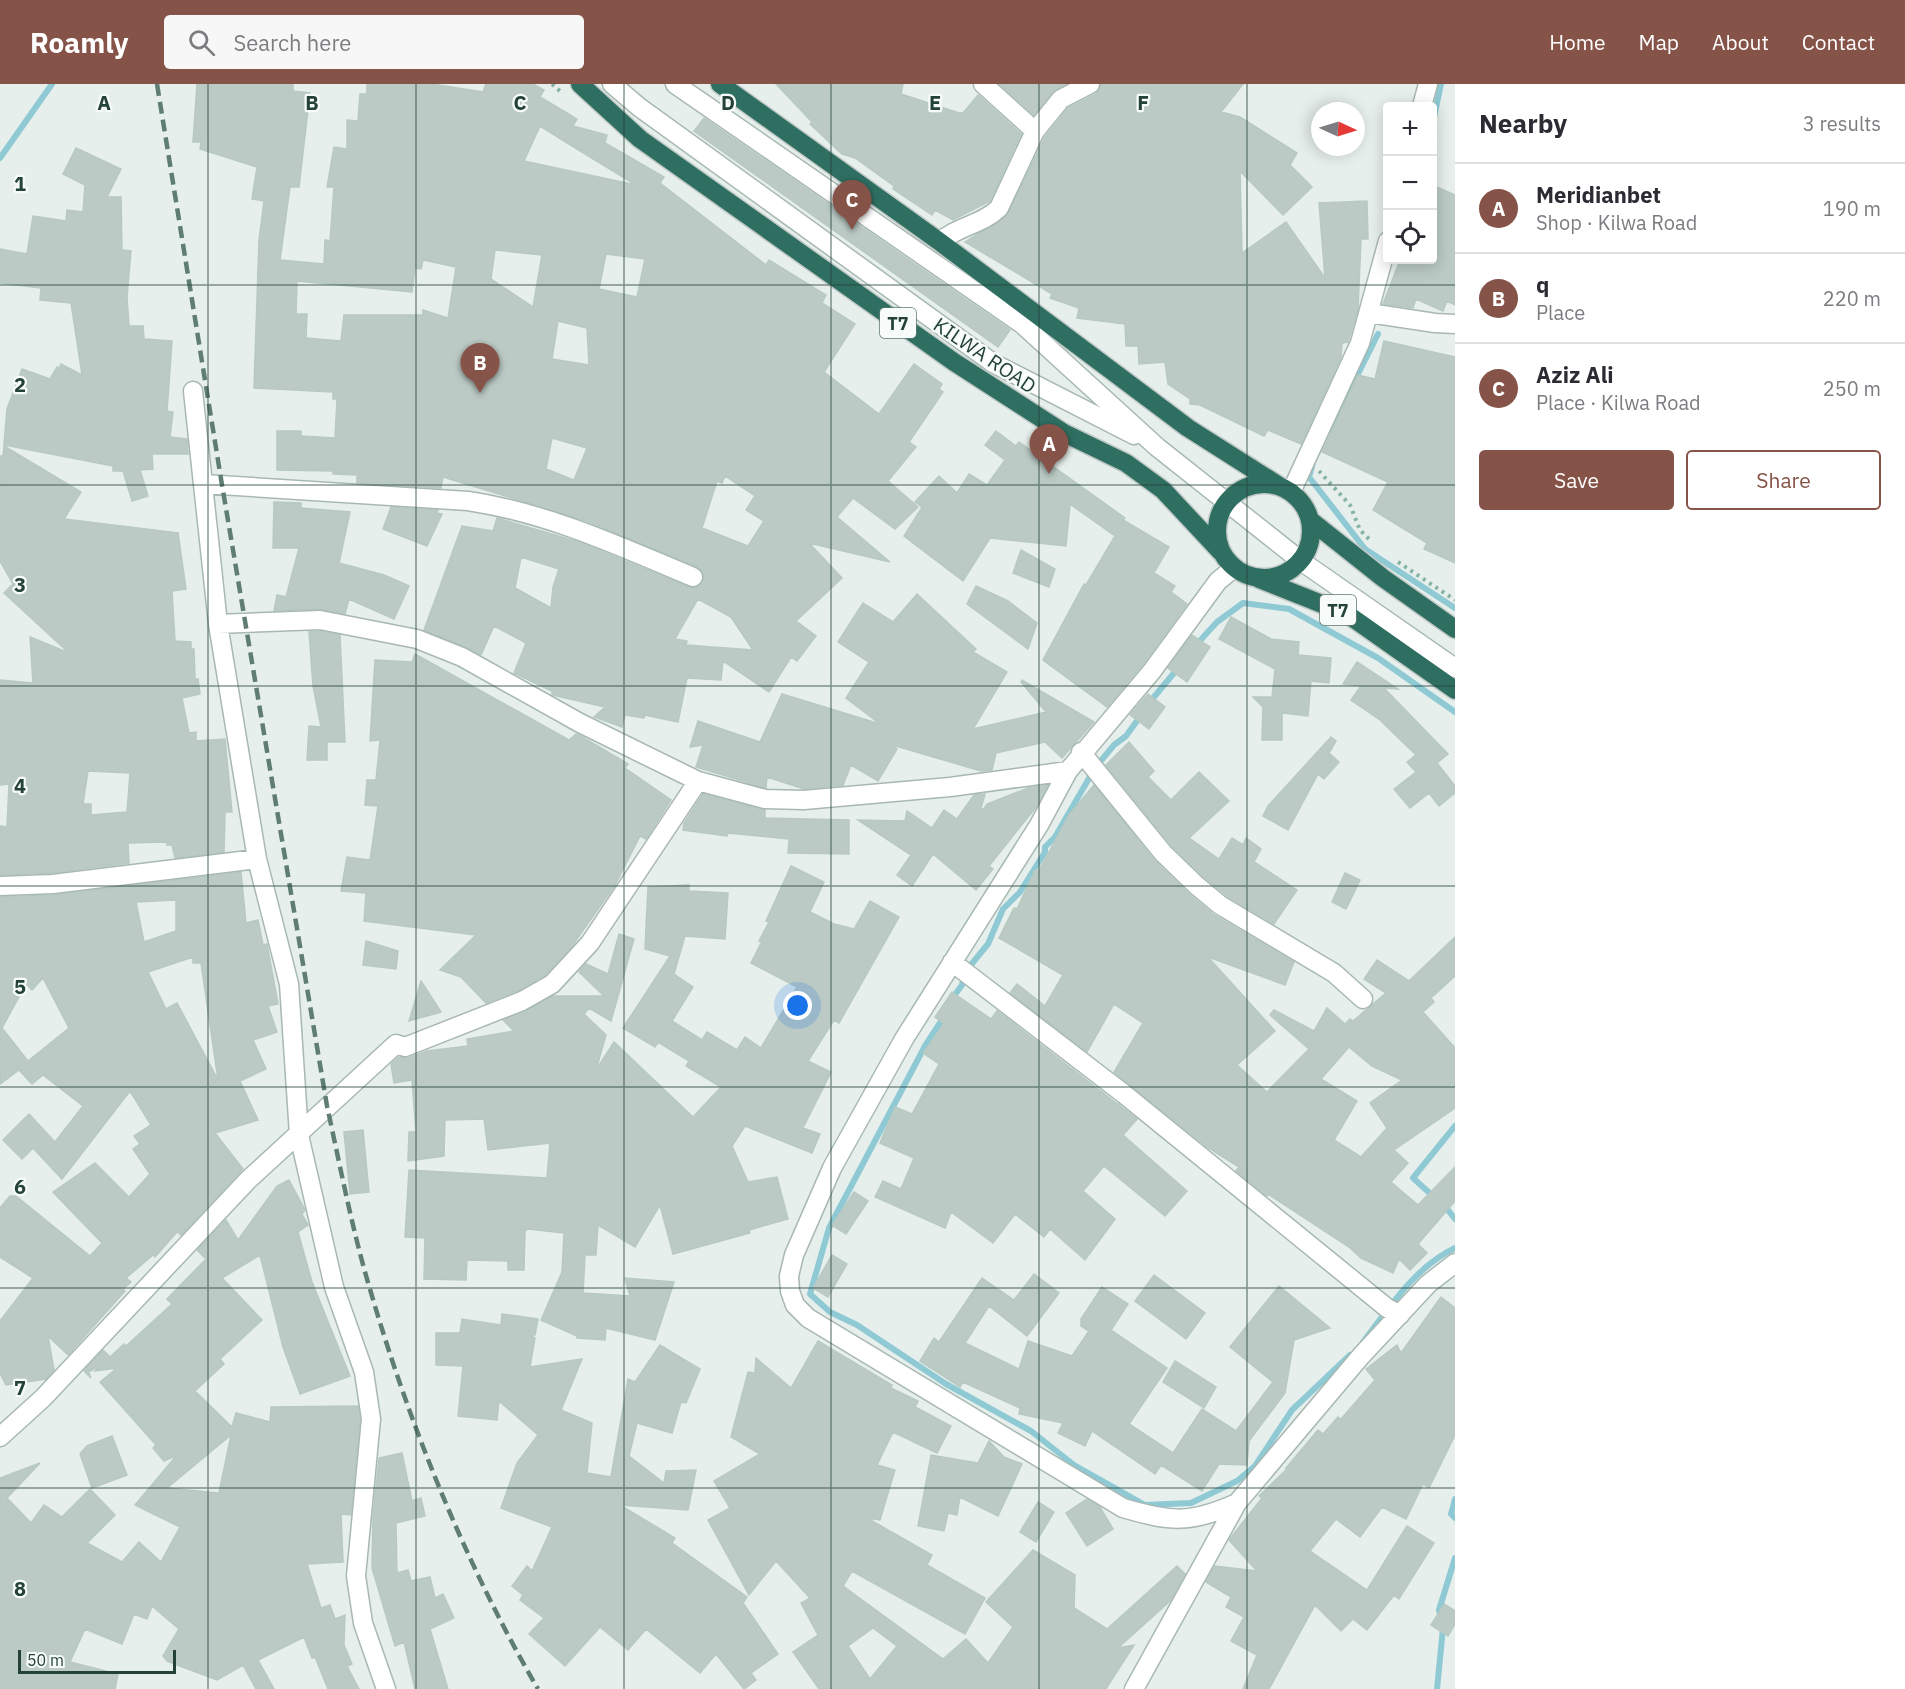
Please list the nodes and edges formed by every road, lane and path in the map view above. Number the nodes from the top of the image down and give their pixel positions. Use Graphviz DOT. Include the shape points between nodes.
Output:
graph roads {
  1 [pos="580,84"];
  2 [pos="612,84"];
  3 [pos="675,84"];
  4 [pos="720,84"];
  5 [pos="982,84"];
  6 [pos="1090,84"];
  7 [pos="1428,84"];
  8 [pos="1423,102"];
  9 [pos="1035,132"];
  10 [pos="940,242"];
  11 [pos="1383,260"];
  12 [pos="1369,313"];
  13 [pos="1455,324"];
  14 [pos="193,391"];
  15 [pos="1157,447"];
  16 [pos="204,484"];
  17 [pos="1286,489"];
  18 [pos="1227,502"];
  19 [pos="1310,520"];
  20 [pos="1221,552"];
  21 [pos="1301,561"];
  22 [pos="1234,568"];
  23 [pos="693,577"];
  24 [pos="1257,579"];
  25 [pos="218,624"];
  26 [pos="1455,629"];
  27 [pos="1455,668"];
  28 [pos="1455,690"];
  29 [pos="1081,752"];
  30 [pos="1068,771"];
  31 [pos="698,781"];
  32 [pos="257,859"];
  33 [pos="0,885"];
  34 [pos="952,962"];
  35 [pos="1363,999"];
  36 [pos="299,1135"];
  37 [pos="1454,1266"];
  38 [pos="1400,1315"];
  39 [pos="0,1437"];
  40 [pos="1237,1503"];
  41 [pos="386,1689"];
  42 [pos="1134,1689"];
  1 -- 20 [label="highway, KILWA ROAD / T7" via="640,139 954,362 1064,433 1126,463 1163,490"];
  2 -- 15 [label="street" via="993,363"];
  3 -- 15 [label="street" via="1022,324"];
  4 -- 10 [label="highway"];
  5 -- 9 [label="street"];
  6 -- 9 [label="street" via="1061,99"];
  7 -- 8 [label="street"];
  9 -- 10 [label="street" via="999,208 989,218 950,233"];
  10 -- 17 [label="highway" via="1188,428"];
  11 -- 12 [label="street"];
  12 -- 13 [label="street"];
  12 -- 17 [label="street" via="1360,343"];
  14 -- 16 [label="street"];
  15 -- 18 [label="street"];
  16 -- 23 [label="street" via="508,507 568,525"];
  16 -- 25 [label="street"];
  17 -- 18 [label="highway" via="1265,483 1249,486"];
  17 -- 19 [label="highway" via="1299,500"];
  18 -- 20 [label="highway" via="1218,520"];
  18 -- 21 [label="street"];
  19 -- 21 [label="highway" via="1311,536"];
  19 -- 26 [label="highway"];
  20 -- 22 [label="highway, T7"];
  21 -- 24 [label="highway" via="1287,573"];
  21 -- 27 [label="street"];
  22 -- 24 [label="highway, T7"];
  22 -- 29 [label="street" via="1218,581 1152,671"];
  24 -- 28 [label="highway, T7" via="1347,614"];
  25 -- 31 [label="street" via="320,620 417,639 462,657 580,723"];
  25 -- 32 [label="street"];
  29 -- 30 [label="street"];
  29 -- 35 [label="street" via="1163,853 1196,885 1220,905 1334,974"];
  30 -- 31 [label="street" via="950,787 804,800 765,799"];
  30 -- 34 [label="street" via="1039,825"];
  31 -- 36 [label="street" via="590,943 552,984 512,1005 405,1047 396,1044"];
  32 -- 33 [label="street" via="53,884"];
  32 -- 36 [label="street" via="289,984"];
  34 -- 38 [label="street"];
  34 -- 40 [label="street" via="832,1168 794,1255 789,1276 795,1305 808,1318 1123,1508 1157,1518 1186,1520"];
  36 -- 39 [label="street" via="248,1180 43,1398"];
  36 -- 41 [label="street" via="334,1287 364,1372 369,1400 371,1419 356,1576 363,1623"];
  37 -- 38 [label="street" via="1428,1284"];
  38 -- 40 [label="street"];
  40 -- 42 [label="street"];
}
